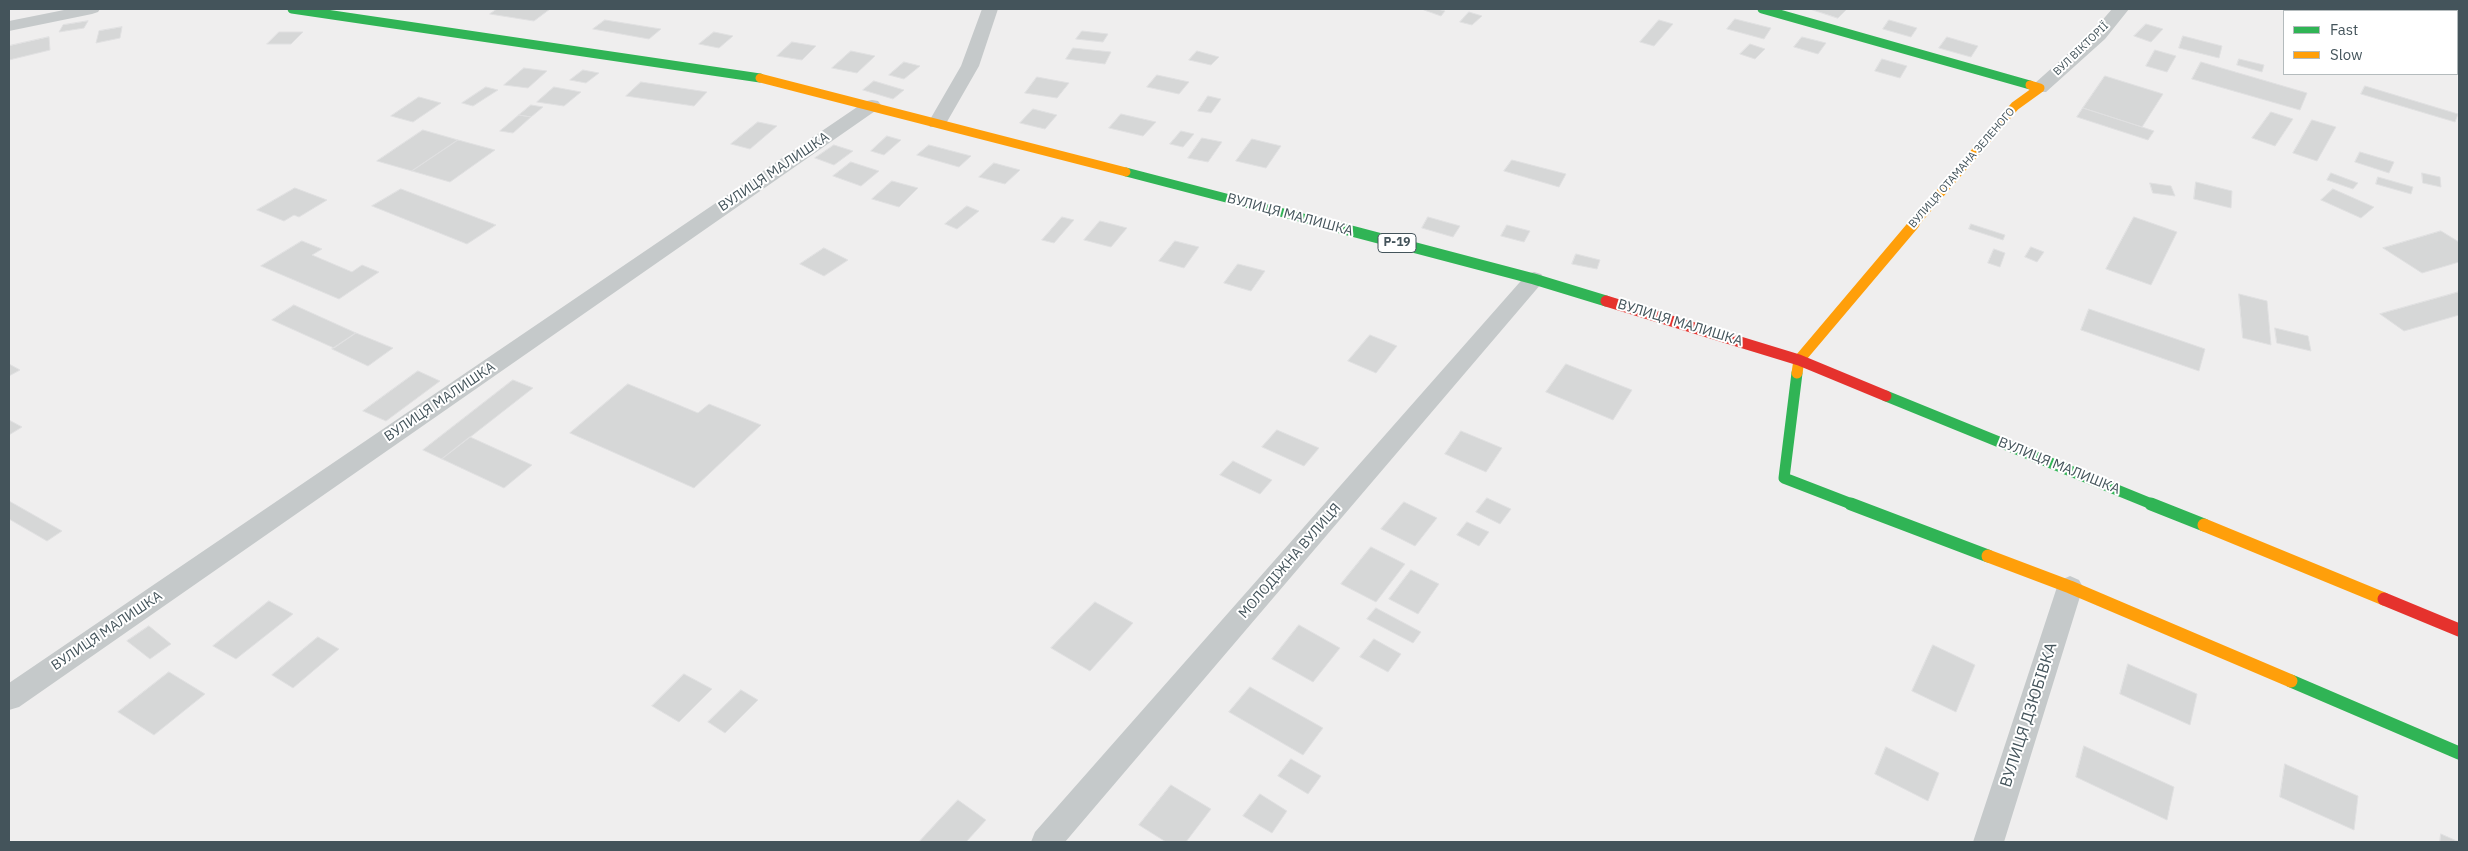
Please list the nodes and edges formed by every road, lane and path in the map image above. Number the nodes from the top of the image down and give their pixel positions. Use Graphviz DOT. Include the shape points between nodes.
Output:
graph roads {
  1 [pos="92,9"];
  2 [pos="292,9"];
  3 [pos="990,9"];
  4 [pos="1762,9"];
  5 [pos="2121,9"];
  6 [pos="9,26"];
  7 [pos="2040,88"];
  8 [pos="872,105"];
  9 [pos="937,123"];
  10 [pos="1534,279"];
  11 [pos="1798,360"];
  12 [pos="2070,587"];
  13 [pos="2459,630"];
  14 [pos="9,698"];
  15 [pos="2459,753"];
  16 [pos="1046,842"];
  17 [pos="1988,842"];
  1 -- 6 [label="street"];
  2 -- 8 [label="main road, ВУЛИЦЯ МАЛИШКА / Р-19" via="742,74"];
  3 -- 9 [label="street" via="970,66"];
  4 -- 7 [label="main road"];
  5 -- 7 [label="street, ВУЛ ВІКТОРІЇ" via="2099,34"];
  7 -- 11 [label="main road, ВУЛИЦЯ ОТАМАНА ЗЕЛЕНОГО" via="2015,106"];
  8 -- 9 [label="main road, ВУЛИЦЯ МАЛИШКА / Р-19"];
  8 -- 14 [label="street, ВУЛИЦЯ МАЛИШКА"];
  9 -- 10 [label="main road, ВУЛИЦЯ МАЛИШКА / Р-19"];
  10 -- 11 [label="main road, ВУЛИЦЯ МАЛИШКА / Р-19"];
  10 -- 16 [label="street, МОЛОДІЖНА ВУЛИЦЯ"];
  11 -- 12 [label="main road" via="1784,478"];
  11 -- 13 [label="main road, ВУЛИЦЯ МАЛИШКА / Р-19"];
  12 -- 15 [label="main road"];
  12 -- 17 [label="street, ВУЛИЦЯ ДЗЮБІВКА"];
}
